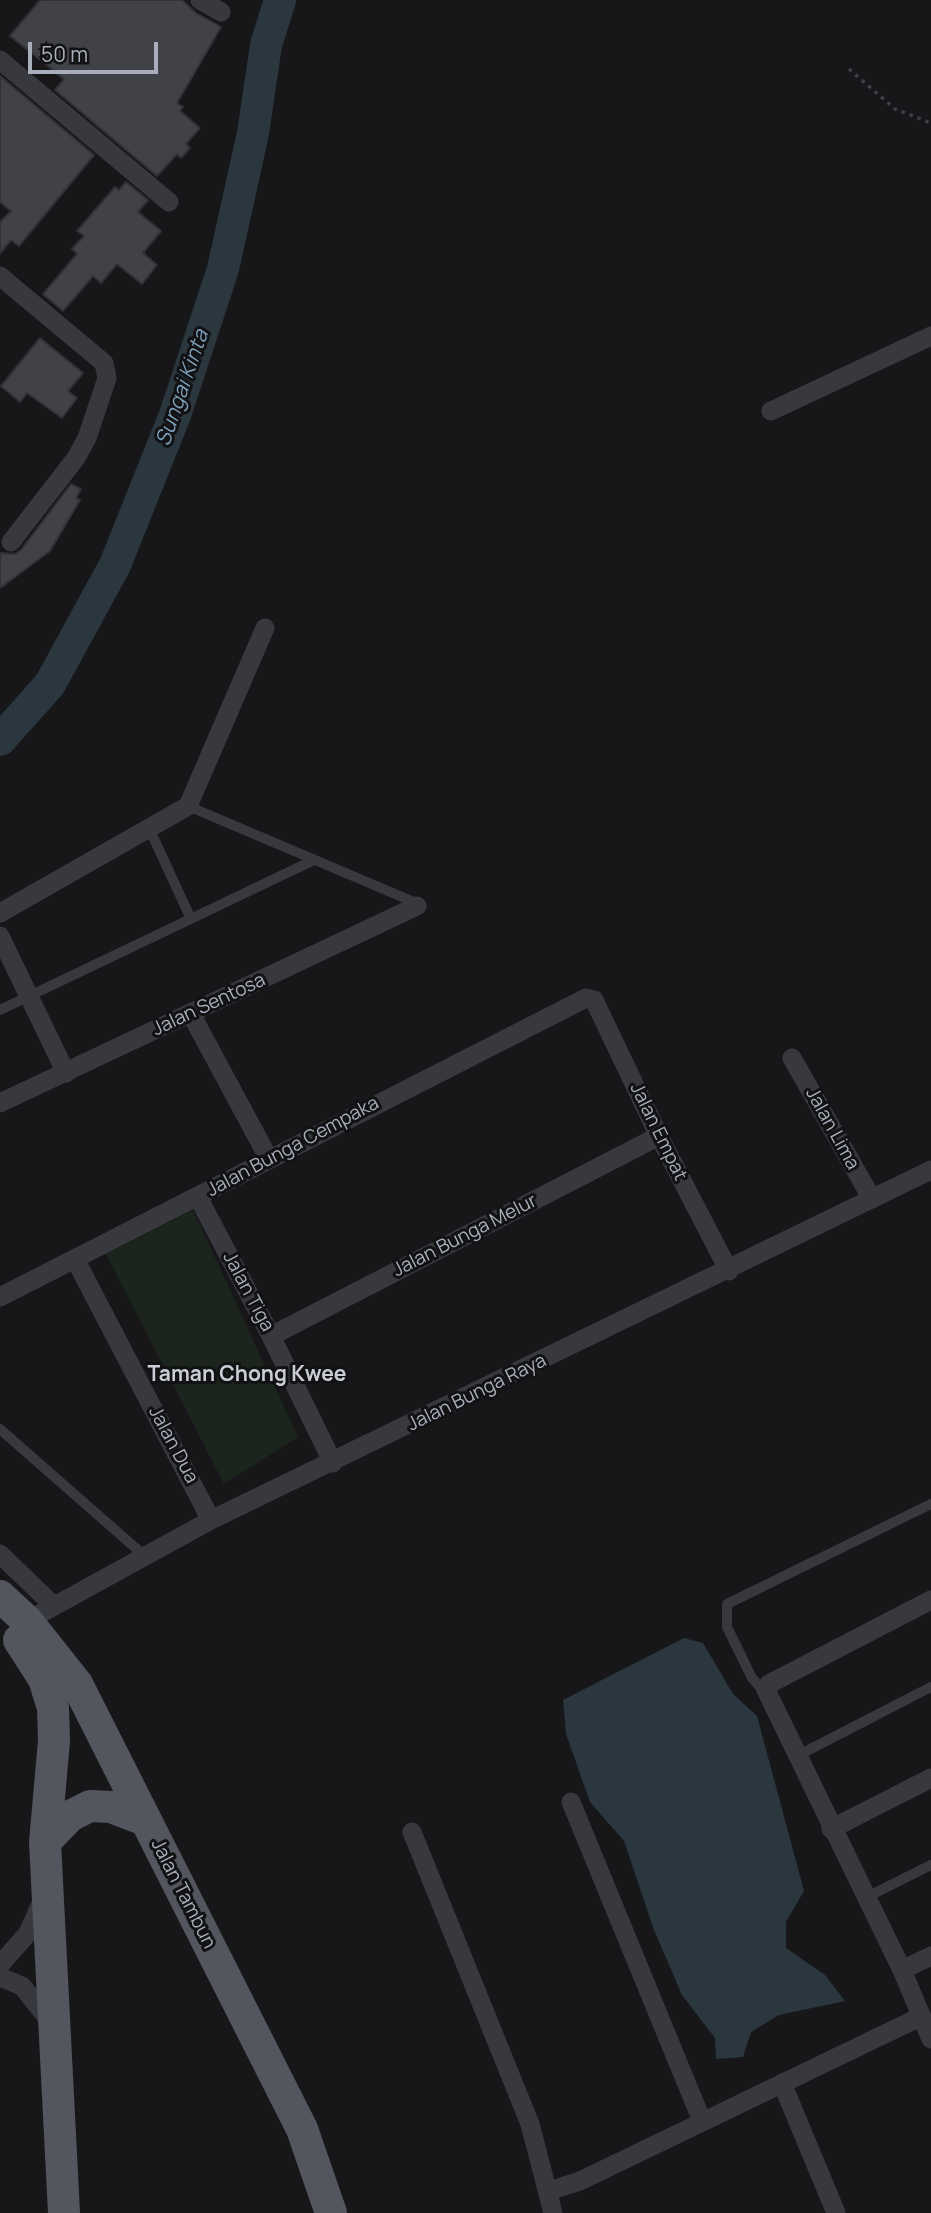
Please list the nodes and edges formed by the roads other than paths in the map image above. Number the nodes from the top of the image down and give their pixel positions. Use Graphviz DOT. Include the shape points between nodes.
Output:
graph roads {
  1 [pos="200,0"];
  2 [pos="221,12"];
  3 [pos="0,60"];
  4 [pos="169,202"];
  5 [pos="0,276"];
  6 [pos="931,336"];
  7 [pos="771,411"];
  8 [pos="11,542"];
  9 [pos="265,628"];
  10 [pos="188,806"];
  11 [pos="149,828"];
  12 [pos="314,860"];
  13 [pos="417,906"];
  14 [pos="0,913"];
  15 [pos="191,919"];
  16 [pos="0,936"];
  17 [pos="29,996"];
  18 [pos="586,998"];
  19 [pos="0,1010"];
  20 [pos="191,1014"];
  21 [pos="792,1058"];
  22 [pos="66,1073"];
  23 [pos="0,1103"];
  24 [pos="659,1136"];
  25 [pos="269,1159"];
  26 [pos="931,1170"];
  27 [pos="198,1197"];
  28 [pos="872,1199"];
  29 [pos="75,1259"];
  30 [pos="729,1271"];
  31 [pos="0,1297"];
  32 [pos="271,1335"];
  33 [pos="0,1429"];
  34 [pos="333,1463"];
  35 [pos="931,1504"];
  36 [pos="211,1520"];
  37 [pos="0,1555"];
  38 [pos="147,1558"];
  39 [pos="0,1596"];
  40 [pos="931,1600"];
  41 [pos="27,1616"];
  42 [pos="931,1688"];
  43 [pos="766,1695"];
  44 [pos="797,1756"];
  45 [pos="931,1778"];
  46 [pos="571,1802"];
  47 [pos="145,1820"];
  48 [pos="831,1829"];
  49 [pos="412,1832"];
  50 [pos="45,1842"];
  51 [pos="931,1865"];
  52 [pos="49,1884"];
  53 [pos="867,1898"];
  54 [pos="931,1956"];
  55 [pos="0,1965"];
  56 [pos="902,1970"];
  57 [pos="0,1977"];
  58 [pos="920,2017"];
  59 [pos="56,2029"];
  60 [pos="931,2039"];
  61 [pos="782,2083"];
  62 [pos="702,2121"];
  63 [pos="549,2191"];
  64 [pos="65,2213"];
  65 [pos="331,2213"];
  66 [pos="553,2213"];
  67 [pos="836,2213"];
  1 -- 2 [label="street"];
  3 -- 4 [label="street"];
  5 -- 8 [label="street" via="104,363 107,379 76,458"];
  6 -- 7 [label="street"];
  9 -- 10 [label="street"];
  10 -- 11 [label="street"];
  10 -- 12 [label="lane"];
  11 -- 14 [label="street"];
  11 -- 15 [label="lane"];
  12 -- 13 [label="lane"];
  12 -- 15 [label="lane"];
  13 -- 20 [label="street, Jalan Sentosa"];
  15 -- 17 [label="lane"];
  16 -- 17 [label="street"];
  17 -- 19 [label="lane"];
  17 -- 22 [label="street"];
  18 -- 24 [label="street, Jalan Empat" via="594,1000"];
  18 -- 25 [label="street, Jalan Bunga Cempaka"];
  20 -- 22 [label="street, Jalan Sentosa"];
  20 -- 25 [label="street"];
  21 -- 28 [label="street, Jalan Lima"];
  22 -- 23 [label="street, Jalan Sentosa"];
  24 -- 30 [label="street, Jalan Empat"];
  24 -- 32 [label="street, Jalan Bunga Melur"];
  25 -- 27 [label="street, Jalan Bunga Cempaka"];
  26 -- 28 [label="street, Jalan Bunga Raya"];
  27 -- 29 [label="street, Jalan Bunga Cempaka"];
  27 -- 32 [label="street, Jalan Tiga"];
  28 -- 30 [label="street, Jalan Bunga Raya"];
  29 -- 31 [label="street, Jalan Bunga Cempaka"];
  29 -- 36 [label="street, Jalan Dua"];
  30 -- 34 [label="street, Jalan Bunga Raya"];
  32 -- 34 [label="street, Jalan Tiga"];
  33 -- 38 [label="lane"];
  34 -- 36 [label="street, Jalan Bunga Raya"];
  35 -- 43 [label="lane" via="727,1604 727,1627 752,1678"];
  36 -- 38 [label="street, Jalan Bunga Raya"];
  37 -- 41 [label="street"];
  38 -- 41 [label="street, Jalan Bunga Raya"];
  39 -- 41 [label="main road, Jalan Tambun"];
  40 -- 43 [label="street" via="769,1684"];
  41 -- 47 [label="main road, Jalan Tambun" via="77,1684"];
  41 -- 50 [label="main road, Jalan Tambun" via="26,1647 44,1679 53,1709"];
  42 -- 44 [label="lane"];
  43 -- 44 [label="street"];
  44 -- 48 [label="street"];
  45 -- 48 [label="street"];
  46 -- 62 [label="street"];
  47 -- 50 [label="main road" via="111,1807 90,1806 71,1816"];
  47 -- 65 [label="main road, Jalan Tambun" via="302,2129"];
  48 -- 53 [label="street"];
  49 -- 63 [label="street" via="525,2112"];
  50 -- 52 [label="main road, Jalan Tambun"];
  51 -- 53 [label="lane"];
  52 -- 55 [label="street" via="28,1933"];
  52 -- 59 [label="main road, Jalan Tambun"];
  53 -- 56 [label="street"];
  54 -- 56 [label="street"];
  56 -- 58 [label="street"];
  57 -- 59 [label="street" via="22,1986"];
  58 -- 60 [label="street"];
  58 -- 61 [label="street"];
  59 -- 64 [label="main road, Jalan Tambun"];
  61 -- 62 [label="street"];
  61 -- 67 [label="street"];
  62 -- 63 [label="street" via="580,2181"];
  63 -- 66 [label="street"];
}
